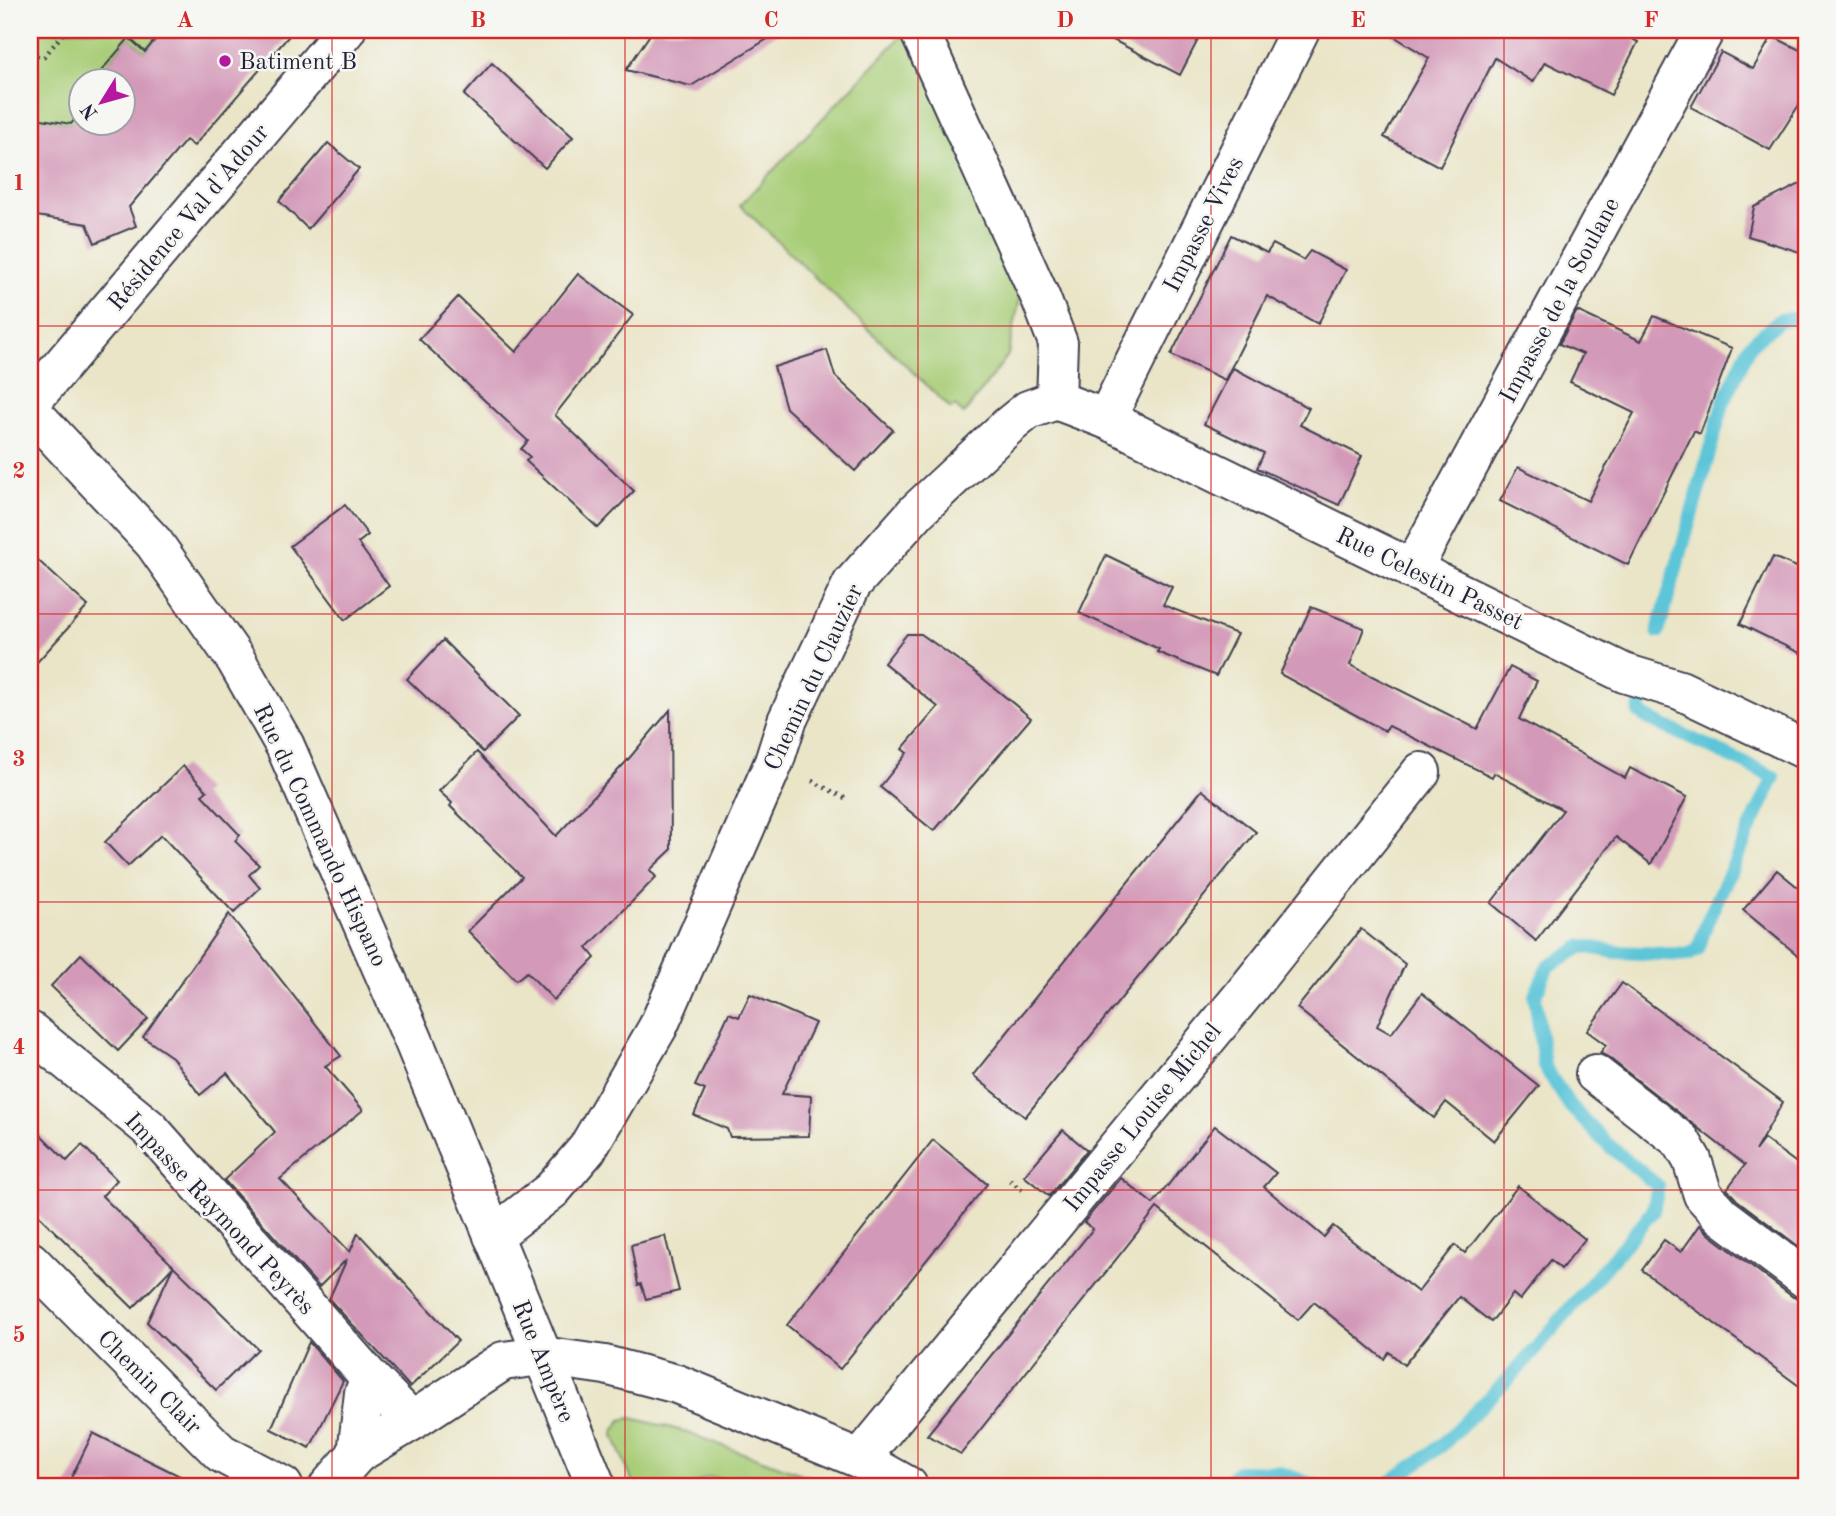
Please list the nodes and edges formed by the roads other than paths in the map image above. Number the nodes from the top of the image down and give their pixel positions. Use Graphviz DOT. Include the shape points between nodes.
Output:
graph roads {
  1 [pos="346,30"];
  2 [pos="919,30"];
  3 [pos="1300,30"];
  4 [pos="1705,30"];
  5 [pos="1056,401"];
  6 [pos="30,403"];
  7 [pos="30,410"];
  8 [pos="1106,419"];
  9 [pos="1412,570"];
  10 [pos="1806,750"];
  11 [pos="1421,772"];
  12 [pos="30,1031"];
  13 [pos="1595,1074"];
  14 [pos="493,1236"];
  15 [pos="30,1261"];
  16 [pos="1806,1279"];
  17 [pos="542,1356"];
  18 [pos="370,1378"];
  19 [pos="412,1421"];
  20 [pos="357,1454"];
  21 [pos="860,1460"];
  22 [pos="283,1486"];
  23 [pos="329,1486"];
  24 [pos="596,1486"];
  25 [pos="908,1486"];
  1 -- 6 [label="street, Résidence Val d'Adour"];
  2 -- 5 [label="street" via="1058,343"];
  3 -- 8 [label="street, Impasse Vives"];
  4 -- 9 [label="street, Impasse de la Soulane"];
  5 -- 8 [label="street, Rue Celestin Passet"];
  5 -- 14 [label="street, Chemin du Clauzier" via="1028,410 1007,427 917,511 852,584 787,722 774,762 658,1027 587,1149 552,1189"];
  7 -- 14 [label="street, Rue du Commando Hispano" via="154,543 236,660 285,746"];
  8 -- 9 [label="street, Rue Celestin Passet"];
  9 -- 10 [label="street, Rue Celestin Passet" via="1624,673 1680,690"];
  11 -- 21 [label="street, Impasse Louise Michel"];
  12 -- 18 [label="street, Impasse Raymond Peyrès" via="150,1129"];
  13 -- 16 [label="street" via="1681,1141 1703,1195 1722,1216"];
  14 -- 17 [label="street, Rue Ampère"];
  15 -- 22 [label="street, Chemin Clair" via="221,1453"];
  17 -- 19 [label="street" via="503,1361"];
  17 -- 21 [label="street" via="605,1365 677,1384"];
  17 -- 24 [label="street, Rue Ampère"];
  18 -- 19 [label="street, Impasse Raymond Peyrès"];
  18 -- 20 [label="street"];
  19 -- 20 [label="street"];
  20 -- 23 [label="street"];
  21 -- 25 [label="street"];
}
